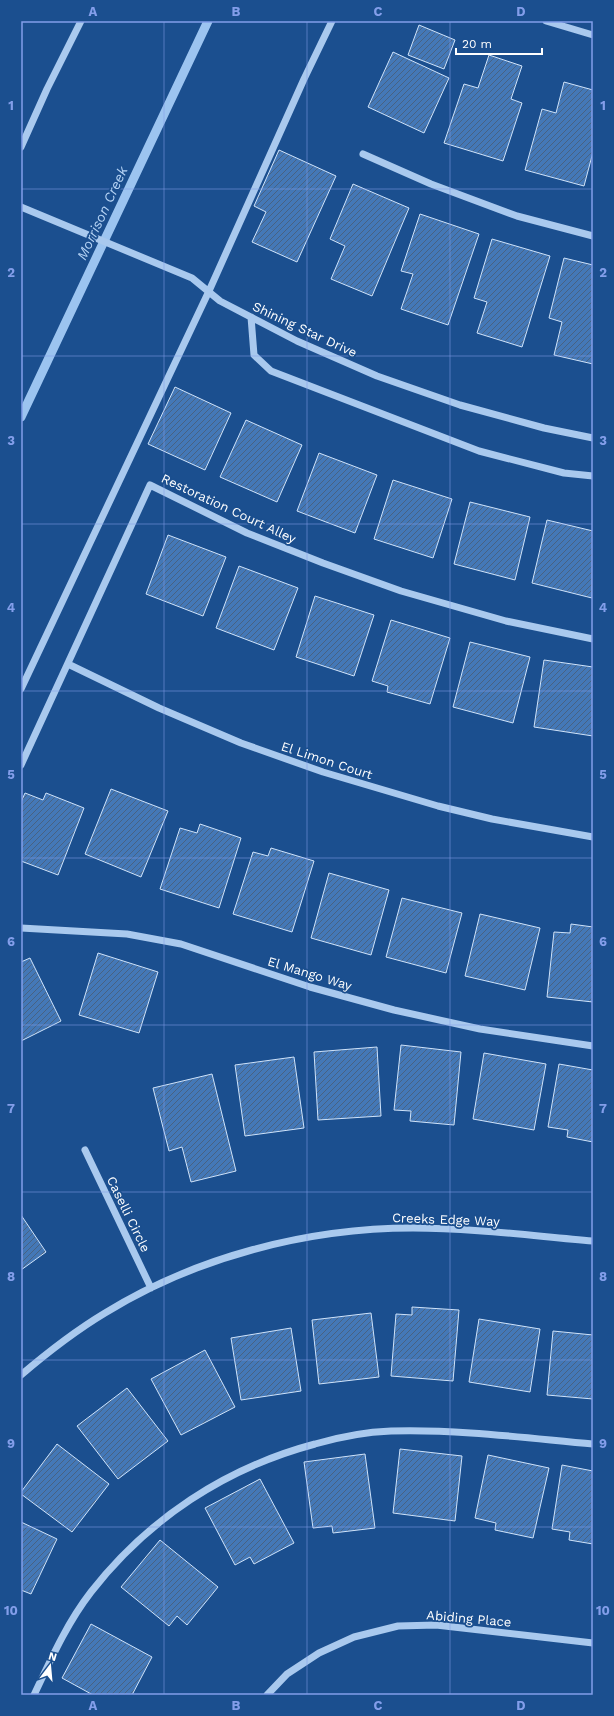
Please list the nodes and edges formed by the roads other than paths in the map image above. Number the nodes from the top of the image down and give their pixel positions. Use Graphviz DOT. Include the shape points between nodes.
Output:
graph roads {
  1 [pos="81,21"];
  2 [pos="332,21"];
  3 [pos="546,21"];
  4 [pos="593,36"];
  5 [pos="21,148"];
  6 [pos="363,154"];
  7 [pos="21,207"];
  8 [pos="593,236"];
  9 [pos="209,291"];
  10 [pos="251,317"];
  11 [pos="593,438"];
  12 [pos="593,476"];
  13 [pos="593,639"];
  14 [pos="68,664"];
  15 [pos="21,689"];
  16 [pos="21,765"];
  17 [pos="593,837"];
  18 [pos="21,928"];
  19 [pos="593,1046"];
  20 [pos="85,1150"];
  21 [pos="593,1241"];
  22 [pos="151,1288"];
  23 [pos="21,1375"];
  24 [pos="593,1444"];
  25 [pos="593,1642"];
  26 [pos="34,1695"];
  27 [pos="267,1695"];
  1 -- 5 [label="street"];
  2 -- 9 [label="street"];
  3 -- 4 [label="street"];
  6 -- 8 [label="street" via="430,184 517,216"];
  7 -- 9 [label="street, Shining Star Drive" via="192,278"];
  9 -- 10 [label="street, Shining Star Drive" via="220,301"];
  9 -- 15 [label="street"];
  10 -- 11 [label="street, Shining Star Drive" via="297,341 385,378 460,405 544,428"];
  10 -- 12 [label="street" via="254,355 271,371 479,451 564,473"];
  13 -- 14 [label="street, Restoration Court Alley" via="506,621 323,564 247,533 150,485"];
  14 -- 16 [label="street, Restoration Court Alley"];
  14 -- 17 [label="street, El Limon Court" via="159,708 241,743 323,772 492,819"];
  18 -- 19 [label="street, El Mango Way" via="127,934 181,944 310,987 394,1010 480,1029"];
  20 -- 22 [label="street, Caselli Circle"];
  21 -- 22 [label="street, Creeks Edge Way" via="413,1228 340,1232 268,1245 209,1264"];
  22 -- 23 [label="street, Creeks Edge Way" via="99,1317 53,1348"];
  24 -- 26 [label="street" via="439,1431 389,1431 340,1437 284,1452 245,1468 200,1492 160,1521 123,1554 91,1593 63,1634"];
  25 -- 27 [label="street, Abiding Place" via="436,1625 398,1626 354,1637 319,1653 287,1674"];
}
